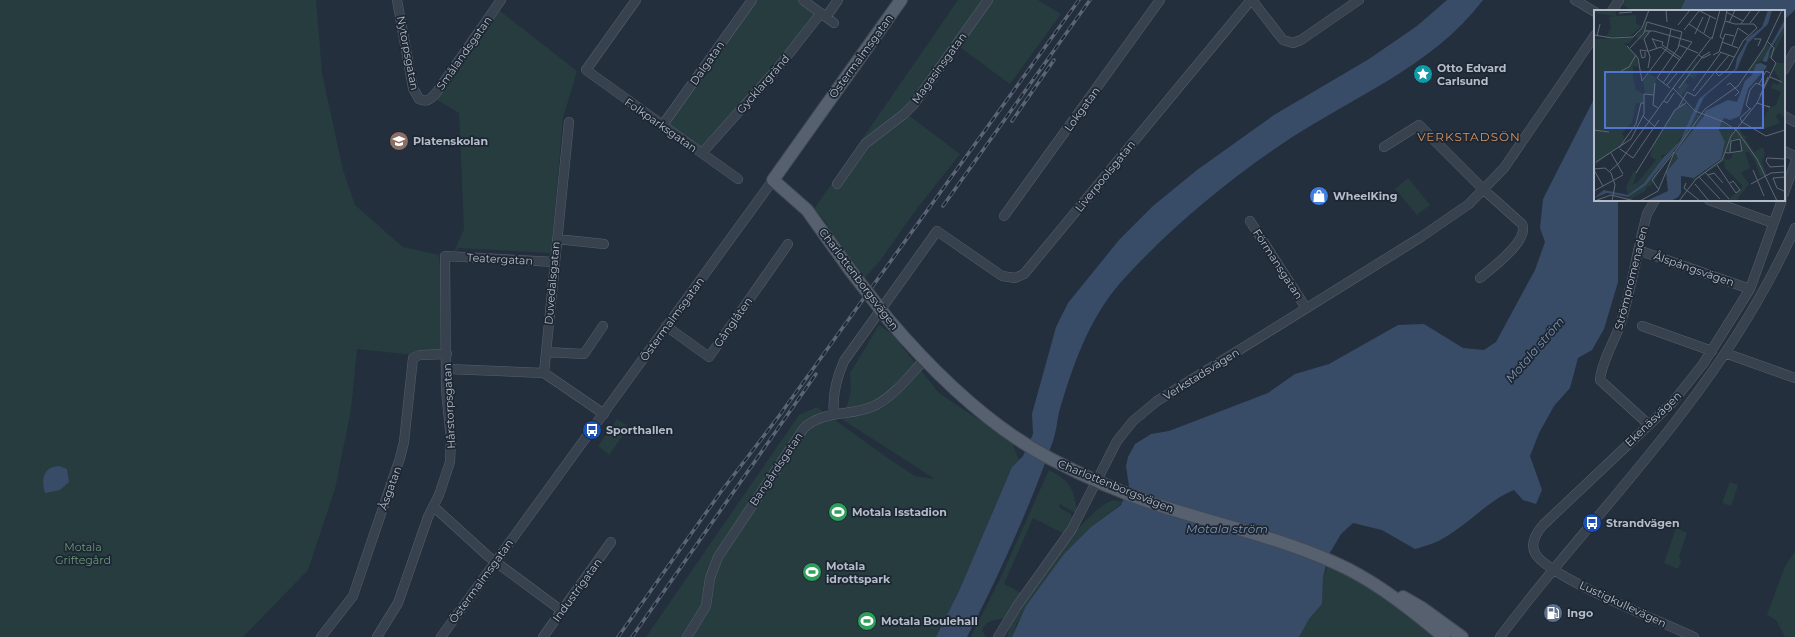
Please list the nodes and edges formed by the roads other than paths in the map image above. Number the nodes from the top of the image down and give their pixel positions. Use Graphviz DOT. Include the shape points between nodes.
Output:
graph roads {
  1 [pos="398,0"];
  2 [pos="501,0"];
  3 [pos="636,0"];
  4 [pos="752,0"];
  5 [pos="803,0"];
  6 [pos="838,0"];
  7 [pos="901,0"];
  8 [pos="988,0"];
  9 [pos="1160,0"];
  10 [pos="1251,0"];
  11 [pos="1360,0"];
  12 [pos="1575,0"];
  13 [pos="1619,0"];
  14 [pos="1613,10"];
  15 [pos="1594,11"];
  16 [pos="823,15"];
  17 [pos="834,23"];
  18 [pos="1594,36"];
  19 [pos="1795,52"];
  20 [pos="1789,69"];
  21 [pos="423,101"];
  22 [pos="1785,117"];
  23 [pos="570,122"];
  24 [pos="1795,122"];
  25 [pos="662,126"];
  26 [pos="1384,147"];
  27 [pos="1785,151"];
  28 [pos="702,153"];
  29 [pos="1795,156"];
  30 [pos="1795,162"];
  31 [pos="738,179"];
  32 [pos="773,180"];
  33 [pos="837,184"];
  34 [pos="1484,190"];
  35 [pos="1785,190"];
  36 [pos="1654,201"];
  37 [pos="1713,201"];
  38 [pos="1782,201"];
  39 [pos="1004,216"];
  40 [pos="1250,221"];
  41 [pos="1773,223"];
  42 [pos="1795,228"];
  43 [pos="557,239"];
  44 [pos="604,244"];
  45 [pos="788,244"];
  46 [pos="1638,250"];
  47 [pos="445,256"];
  48 [pos="555,262"];
  49 [pos="1480,278"];
  50 [pos="1750,289"];
  51 [pos="1306,308"];
  52 [pos="603,326"];
  53 [pos="666,326"];
  54 [pos="1642,326"];
  55 [pos="1712,351"];
  56 [pos="546,352"];
  57 [pos="1725,353"];
  58 [pos="447,354"];
  59 [pos="925,359"];
  60 [pos="447,369"];
  61 [pos="544,373"];
  62 [pos="1795,378"];
  63 [pos="604,414"];
  64 [pos="834,414"];
  65 [pos="1648,424"];
  66 [pos="1097,480"];
  67 [pos="433,506"];
  68 [pos="611,542"];
  69 [pos="495,562"];
  70 [pos="1553,569"];
  71 [pos="1373,583"];
  72 [pos="562,611"];
  73 [pos="326,635"];
  74 [pos="377,637"];
  75 [pos="441,637"];
  76 [pos="543,637"];
  77 [pos="687,637"];
  78 [pos="998,637"];
  79 [pos="1444,637"];
  80 [pos="1462,637"];
  81 [pos="1500,637"];
  82 [pos="1694,637"];
  1 -- 21 [label="street, Nytorpsgatan" via="413,88 418,100"];
  2 -- 21 [label="street, Smålandsgatan" via="436,93 431,99"];
  3 -- 25 [label="street, Folkparksgatan" via="586,70"];
  4 -- 25 [label="street, Dalgatan"];
  5 -- 16 [label="street"];
  6 -- 16 [label="street, Gycklargränd"];
  7 -- 32 [label="main road, Östermalmsgatan"];
  8 -- 33 [label="street, Magasinsgatan" via="914,104 865,144"];
  9 -- 39 [label="street, Lokgatan"];
  10 -- 11 [label="street" via="1283,40 1293,43"];
  10 -- 64 [label="street, Liverpoolsgatan" via="1024,274 1015,278 1002,276 937,231 844,361 834,393"];
  12 -- 15 [label="street"];
  13 -- 14 [label="street"];
  16 -- 17 [label="street"];
  16 -- 28 [label="street, Gycklargränd"];
  18 -- 34 [label="street, Verkstadsvägen" via="1514,155"];
  19 -- 20 [label="street"];
  22 -- 24 [label="street"];
  23 -- 43 [label="street, Duvedalsgatan"];
  25 -- 28 [label="street, Folkparksgatan"];
  26 -- 34 [label="street" via="1419,125"];
  27 -- 29 [label="street"];
  28 -- 31 [label="street, Folkparksgatan"];
  30 -- 35 [label="street"];
  32 -- 53 [label="street, Östermalmsgatan"];
  32 -- 59 [label="main road, Charlottenborgsvägen, bridge" via="807,210 888,319"];
  34 -- 49 [label="street" via="1519,222 1523,231 1521,238 1505,256"];
  34 -- 51 [label="street, Verkstadsvägen" via="1447,220"];
  36 -- 46 [label="street, Strömpromenaden" via="1647,214"];
  37 -- 41 [label="street"];
  38 -- 41 [label="street, Ekenäsvägen"];
  40 -- 51 [label="street, Förmansgatan"];
  41 -- 50 [label="street, Ekenäsvägen"];
  42 -- 57 [label="street" via="1760,296"];
  43 -- 44 [label="street"];
  43 -- 48 [label="street, Duvedalsgatan"];
  45 -- 53 [label="street, Gånglåten" via="709,356"];
  46 -- 50 [label="street, Ålspångsvägen"];
  46 -- 65 [label="street, Strömpromenaden" via="1621,322 1603,365 1600,380"];
  47 -- 48 [label="street, Teatergatan"];
  47 -- 58 [label="street, Hårstorpsgatan"];
  48 -- 56 [label="street, Duvedalsgatan"];
  50 -- 55 [label="street, Ekenäsvägen"];
  51 -- 66 [label="street, Verkstadsvägen" via="1148,408 1133,421 1118,441"];
  52 -- 56 [label="street" via="584,354"];
  53 -- 63 [label="street, Östermalmsgatan"];
  54 -- 55 [label="street"];
  55 -- 65 [label="street, Ekenäsvägen" via="1678,396"];
  56 -- 61 [label="street, Duvedalsgatan"];
  57 -- 62 [label="street"];
  57 -- 70 [label="street" via="1662,440"];
  58 -- 60 [label="street, Hårstorpsgatan"];
  58 -- 73 [label="street, Åsgatan" via="420,355 413,358 402,454 356,590"];
  59 -- 64 [label="street, Bangårdsgatan" via="892,394 876,405"];
  59 -- 66 [label="main road, Charlottenborgsvägen" via="962,396 1000,427 1051,458"];
  60 -- 61 [label="street"];
  60 -- 67 [label="street, Hårstorpsgatan" via="451,450 446,476"];
  61 -- 63 [label="street"];
  63 -- 69 [label="street, Östermalmsgatan"];
  64 -- 77 [label="street, Bangårdsgatan" via="808,423 793,443 714,564 706,606"];
  65 -- 70 [label="street, Ekenäsvägen" via="1536,533 1533,541 1535,553 1539,560"];
  66 -- 71 [label="main road, Charlottenborgsvägen" via="1182,513 1280,542 1327,560"];
  66 -- 78 [label="street, Verkstadsvägen" via="1072,529"];
  67 -- 69 [label="street"];
  67 -- 74 [label="street, Hårstorpsgatan" via="398,603"];
  68 -- 72 [label="street, Industrigatan"];
  69 -- 72 [label="street"];
  69 -- 75 [label="street, Östermalmsgatan"];
  70 -- 81 [label="street"];
  70 -- 82 [label="street, Lustigkullevägen" via="1607,598"];
  71 -- 79 [label="main road, Charlottenborgsvägen"];
  71 -- 80 [label="main road, Charlottenborgsvägen" via="1422,608"];
  72 -- 76 [label="street, Industrigatan"];
}
